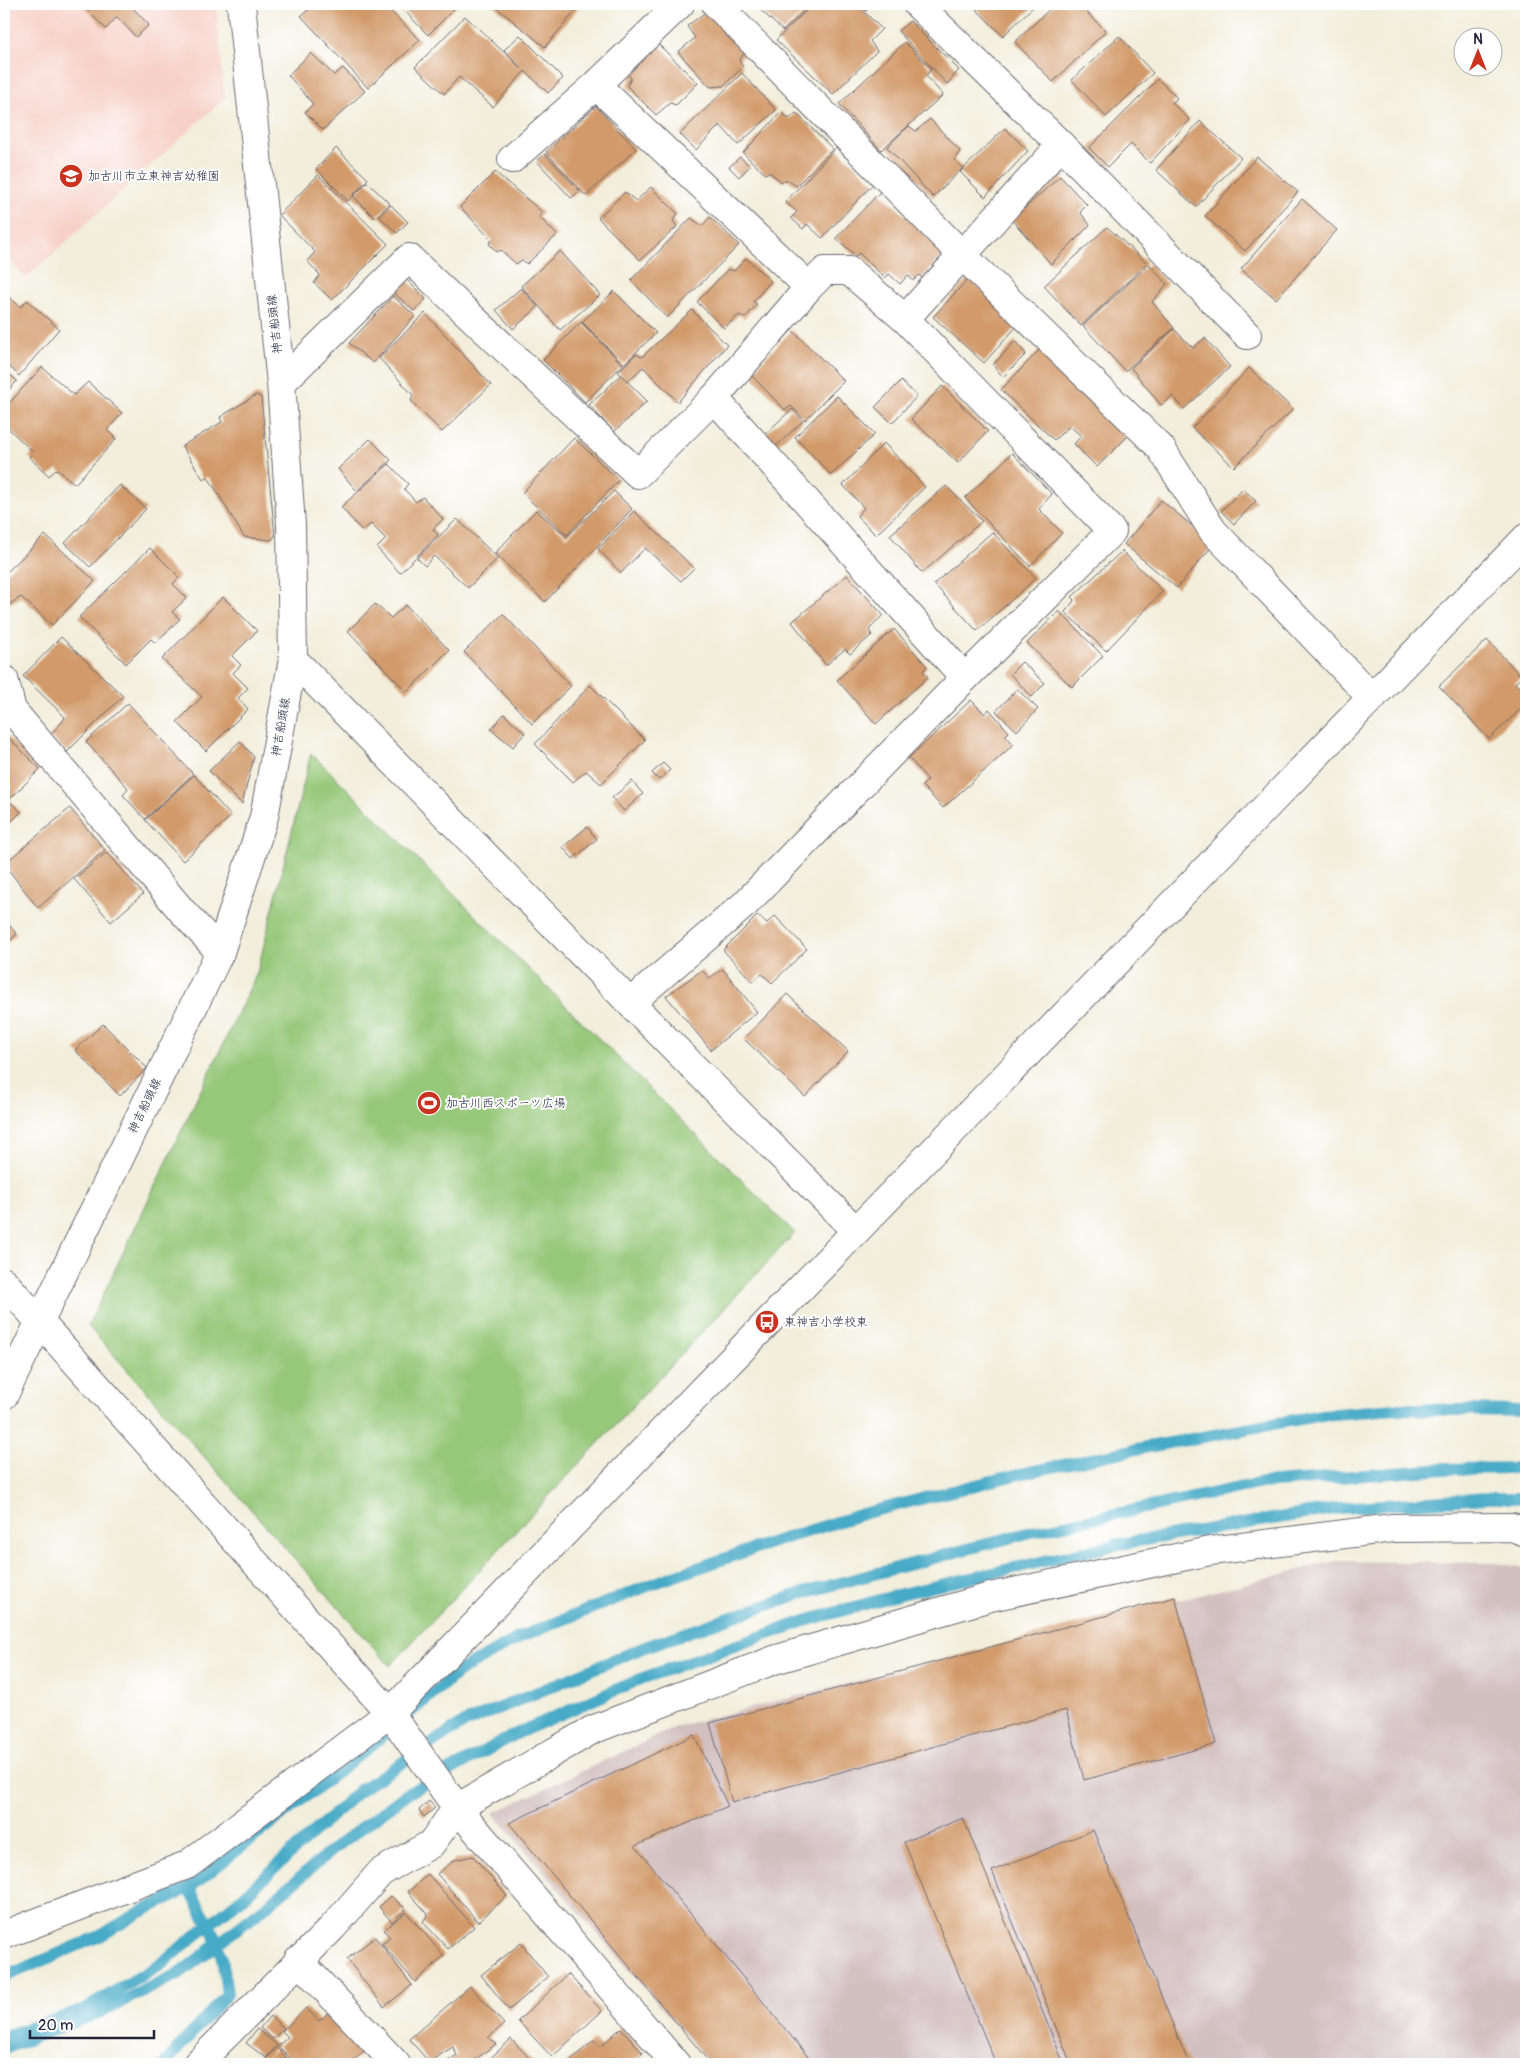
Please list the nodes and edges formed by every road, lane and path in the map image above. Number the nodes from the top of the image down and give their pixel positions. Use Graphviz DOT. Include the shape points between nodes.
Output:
graph roads {
  1 [pos="241,4"];
  2 [pos="680,4"];
  3 [pos="716,4"];
  4 [pos="917,4"];
  5 [pos="596,85"];
  6 [pos="1061,145"];
  7 [pos="512,159"];
  8 [pos="962,255"];
  9 [pos="809,287"];
  10 [pos="905,319"];
  11 [pos="1247,335"];
  12 [pos="281,383"];
  13 [pos="714,398"];
  14 [pos="1526,538"];
  15 [pos="293,658"];
  16 [pos="965,678"];
  17 [pos="4,679"];
  18 [pos="1372,698"];
  19 [pos="220,952"];
  20 [pos="630,1003"];
  21 [pos="856,1231"];
  22 [pos="4,1282"];
  23 [pos="41,1323"];
  24 [pos="4,1395"];
  25 [pos="1526,1532"];
  26 [pos="390,1713"];
  27 [pos="457,1808"];
  28 [pos="4,1935"];
  29 [pos="298,1960"];
  30 [pos="197,2064"];
  31 [pos="396,2064"];
  32 [pos="676,2064"];
  1 -- 12 [label="street, 神吉船頭線"];
  2 -- 5 [label="street"];
  3 -- 8 [label="street"];
  4 -- 6 [label="street"];
  5 -- 7 [label="street"];
  5 -- 9 [label="street"];
  6 -- 8 [label="street"];
  6 -- 11 [label="street"];
  8 -- 10 [label="street"];
  8 -- 18 [label="street" via="1160,447 1213,531"];
  9 -- 10 [label="street" via="825,271 849,271"];
  9 -- 13 [label="street"];
  10 -- 16 [label="street" via="1112,531"];
  12 -- 13 [label="street" via="409,258 638,474"];
  12 -- 15 [label="street, 神吉船頭線" via="291,525"];
  13 -- 16 [label="street"];
  14 -- 18 [label="street"];
  15 -- 19 [label="street, 神吉船頭線" via="264,817"];
  15 -- 20 [label="street"];
  16 -- 20 [label="street" via="745,904"];
  17 -- 19 [label="street" via="12,710"];
  18 -- 21 [label="street"];
  19 -- 23 [label="street, 神吉船頭線"];
  20 -- 21 [label="street"];
  21 -- 26 [label="street"];
  22 -- 23 [label="street"];
  23 -- 24 [label="street, 神吉船頭線"];
  23 -- 26 [label="street"];
  25 -- 27 [label="street" via="1512,1527 1393,1528 1210,1551 990,1596 774,1660 592,1730"];
  26 -- 27 [label="street"];
  26 -- 28 [label="street" via="186,1865"];
  27 -- 29 [label="street" via="431,1844 380,1872 333,1927"];
  27 -- 32 [label="street"];
  29 -- 30 [label="street"];
  29 -- 31 [label="street"];
}
